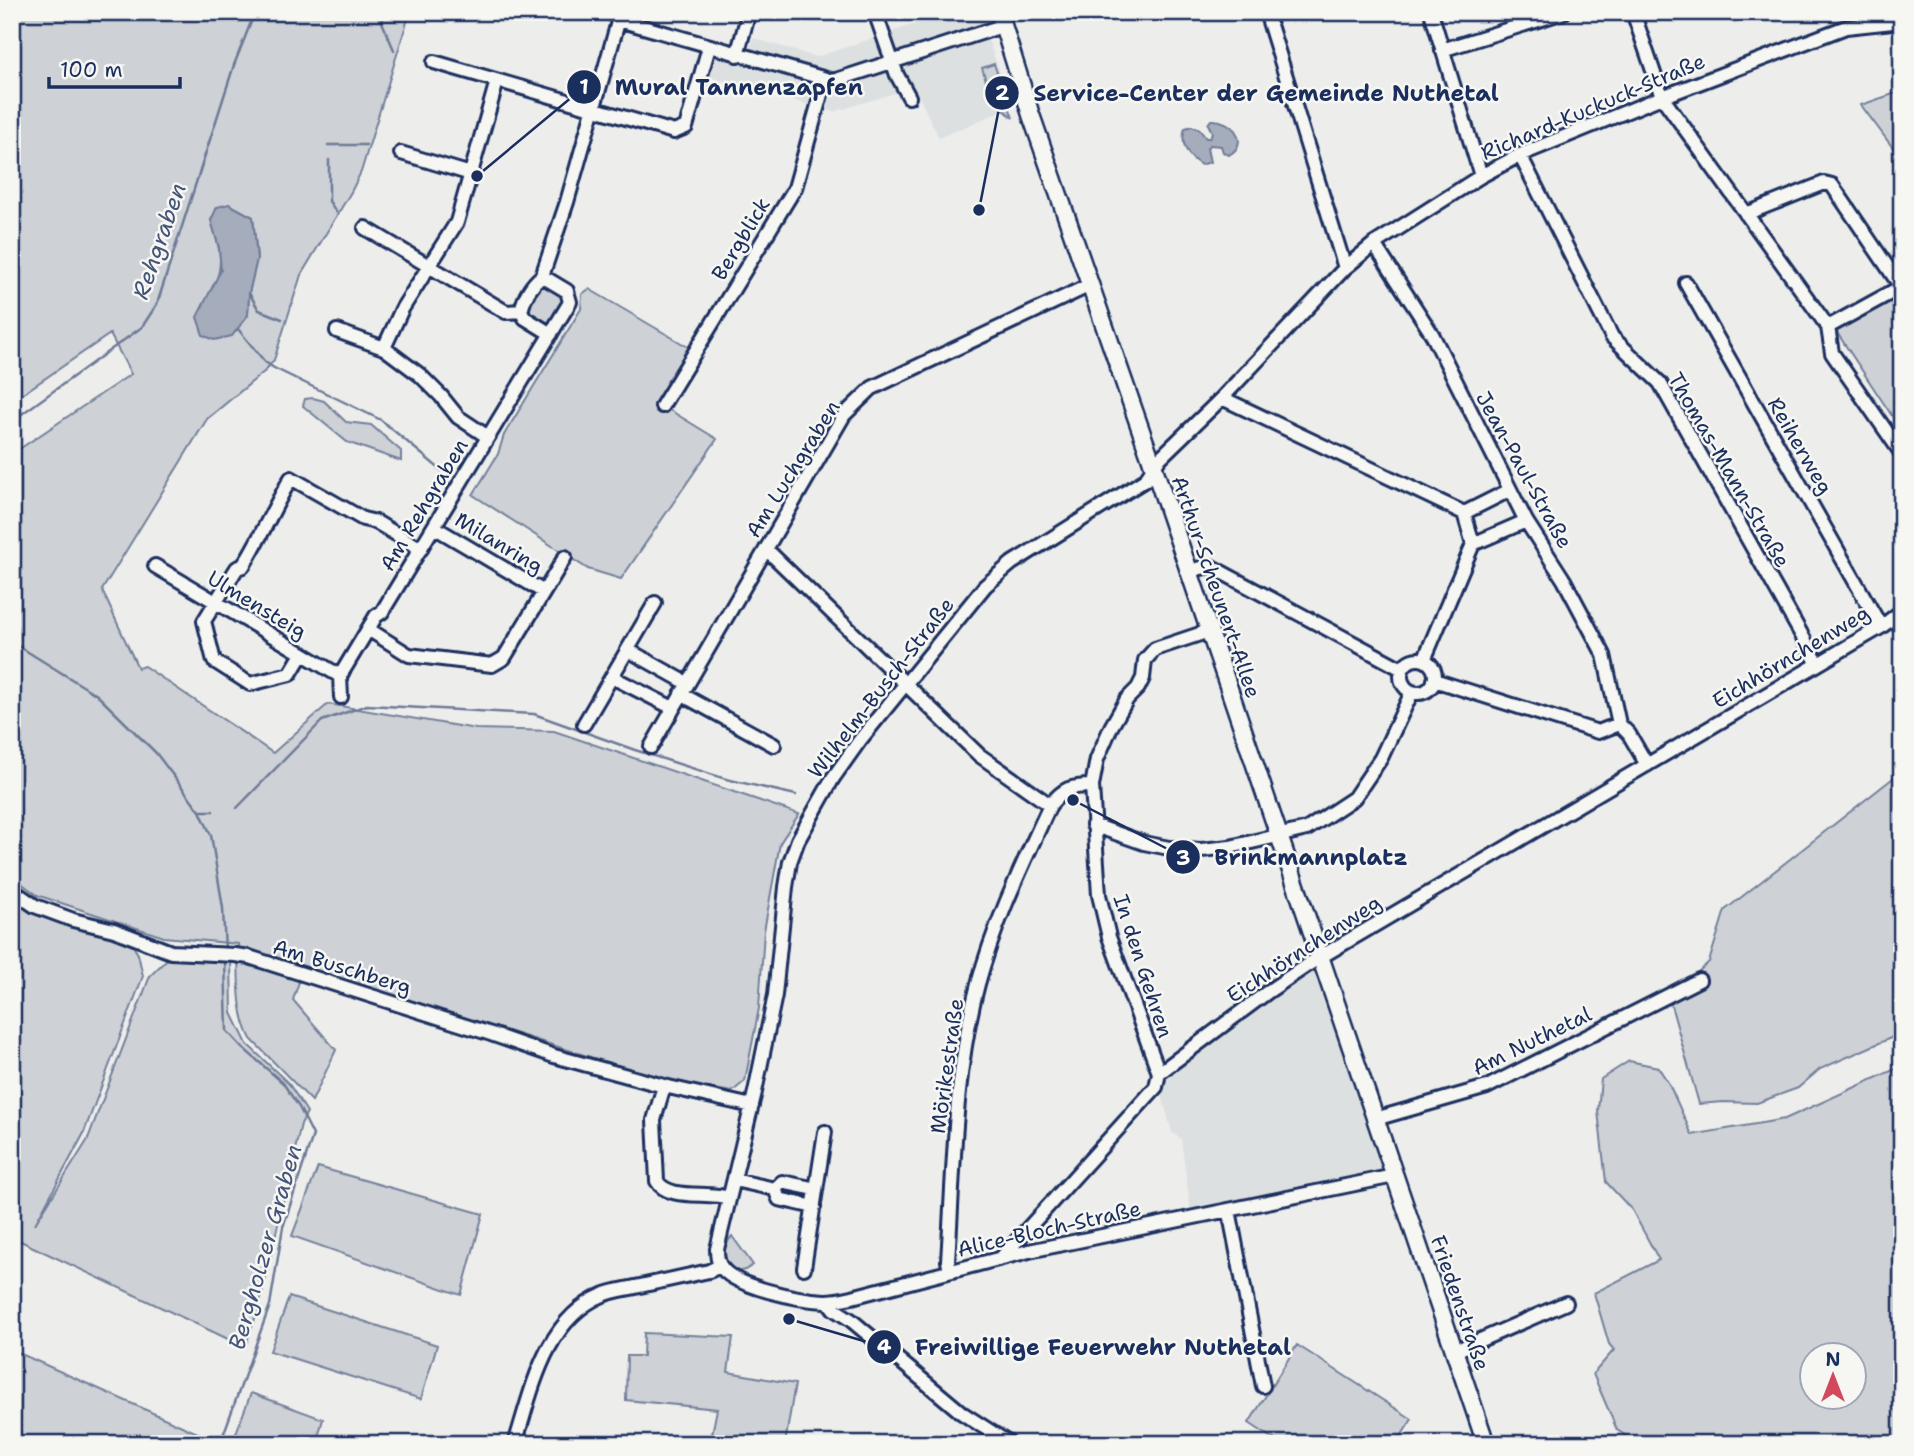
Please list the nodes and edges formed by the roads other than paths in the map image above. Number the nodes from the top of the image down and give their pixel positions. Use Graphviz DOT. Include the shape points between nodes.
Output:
graph roads {
  1 [pos="749,12"];
  2 [pos="875,12"];
  3 [pos="1266,12"];
  4 [pos="1431,12"];
  5 [pos="1564,12"];
  6 [pos="1633,12"];
  7 [pos="620,16"];
  8 [pos="1000,19"];
  9 [pos="1902,21"];
  10 [pos="709,47"];
  11 [pos="1442,50"];
  12 [pos="737,55"];
  13 [pos="434,62"];
  14 [pos="892,62"];
  15 [pos="825,80"];
  16 [pos="497,81"];
  17 [pos="1662,96"];
  18 [pos="909,97"];
  19 [pos="594,109"];
  20 [pos="401,153"];
  21 [pos="1520,155"];
  22 [pos="471,174"];
  23 [pos="1481,176"];
  24 [pos="1746,214"];
  25 [pos="365,228"];
  26 [pos="1374,244"];
  27 [pos="429,267"];
  28 [pos="1345,268"];
  29 [pos="542,276"];
  30 [pos="1686,284"];
  31 [pos="1090,285"];
  32 [pos="521,311"];
  33 [pos="1828,327"];
  34 [pos="337,331"];
  35 [pos="551,334"];
  36 [pos="384,348"];
  37 [pos="1222,398"];
  38 [pos="662,406"];
  39 [pos="488,437"];
  40 [pos="1902,454"];
  41 [pos="1154,468"];
  42 [pos="1510,489"];
  43 [pos="1464,513"];
  44 [pos="1526,521"];
  45 [pos="434,527"];
  46 [pos="1473,544"];
  47 [pos="421,549"];
  48 [pos="766,549"];
  49 [pos="565,557"];
  50 [pos="155,566"];
  51 [pos="1188,570"];
  52 [pos="544,592"];
  53 [pos="215,602"];
  54 [pos="655,604"];
  55 [pos="1902,611"];
  56 [pos="1881,627"];
  57 [pos="368,629"];
  58 [pos="1209,631"];
  59 [pos="628,650"];
  60 [pos="302,653"];
  61 [pos="1424,660"];
  62 [pos="1818,664"];
  63 [pos="1402,669"];
  64 [pos="341,676"];
  65 [pos="612,677"];
  66 [pos="1434,680"];
  67 [pos="904,684"];
  68 [pos="684,688"];
  69 [pos="1412,692"];
  70 [pos="341,697"];
  71 [pos="673,708"];
  72 [pos="584,724"];
  73 [pos="1619,724"];
  74 [pos="774,745"];
  75 [pos="651,747"];
  76 [pos="1647,765"];
  77 [pos="1092,786"];
  78 [pos="1050,805"];
  79 [pos="1093,825"];
  80 [pos="1278,837"];
  81 [pos="12,890"];
  82 [pos="1320,957"];
  83 [pos="1699,980"];
  84 [pos="1159,1073"];
  85 [pos="664,1086"];
  86 [pos="752,1106"];
  87 [pos="1375,1119"];
  88 [pos="825,1132"];
  89 [pos="1394,1176"];
  90 [pos="734,1180"];
  91 [pos="775,1189"];
  92 [pos="816,1189"];
  93 [pos="729,1198"];
  94 [pos="814,1207"];
  95 [pos="1229,1210"];
  96 [pos="1001,1258"];
  97 [pos="720,1266"];
  98 [pos="804,1268"];
  99 [pos="950,1271"];
  100 [pos="828,1301"];
  101 [pos="1566,1303"];
  102 [pos="1455,1351"];
  103 [pos="1263,1386"];
  104 [pos="514,1444"];
  105 [pos="1010,1444"];
  106 [pos="1486,1444"];
  1 -- 12 [label="street"];
  2 -- 14 [label="street"];
  3 -- 28 [label="street"];
  4 -- 11 [label="street"];
  5 -- 11 [label="street"];
  6 -- 17 [label="street"];
  7 -- 10 [label="street"];
  7 -- 19 [label="street"];
  8 -- 14 [label="street"];
  8 -- 31 [label="main road, Arthur-Scheunert-Allee"];
  9 -- 17 [label="street, Richard-Kuckuck-Straße" via="1846,27"];
  10 -- 12 [label="street"];
  10 -- 19 [label="street" via="686,127 674,132"];
  11 -- 23 [label="street"];
  12 -- 15 [label="street"];
  13 -- 16 [label="street"];
  14 -- 15 [label="street" via="839,80"];
  14 -- 18 [label="street"];
  15 -- 38 [label="street, Bergblick" via="795,188"];
  16 -- 19 [label="street"];
  16 -- 22 [label="street"];
  17 -- 21 [label="street, Richard-Kuckuck-Straße"];
  17 -- 24 [label="street"];
  19 -- 29 [label="street"];
  20 -- 22 [label="street"];
  21 -- 23 [label="street, Richard-Kuckuck-Straße"];
  21 -- 62 [label="street, Thomas-Mann-Straße" via="1612,337 1660,383"];
  22 -- 27 [label="street" via="457,222"];
  23 -- 26 [label="street, Richard-Kuckuck-Straße"];
  24 -- 33 [label="street"];
  24 -- 33 [label="street" via="1824,183 1832,185 1901,287"];
  25 -- 27 [label="street"];
  26 -- 28 [label="street, Richard-Kuckuck-Straße"];
  26 -- 42 [label="street, Jean-Paul-Straße" via="1432,334"];
  27 -- 32 [label="street" via="506,312"];
  27 -- 36 [label="street"];
  28 -- 37 [label="street, Richard-Kuckuck-Straße"];
  29 -- 32 [label="street"];
  29 -- 35 [label="street, Am Rehgraben" via="567,291 570,302"];
  30 -- 56 [label="street, Reiherweg"];
  31 -- 41 [label="main road, Arthur-Scheunert-Allee"];
  31 -- 48 [label="street, Am Luchgraben" via="873,387 844,415"];
  32 -- 35 [label="street"];
  33 -- 40 [label="street" via="1832,353"];
  34 -- 36 [label="street"];
  35 -- 39 [label="street, Am Rehgraben"];
  36 -- 39 [label="street" via="419,374 458,417"];
  37 -- 41 [label="street, Richard-Kuckuck-Straße"];
  37 -- 43 [label="street"];
  39 -- 45 [label="street, Am Rehgraben"];
  41 -- 51 [label="main road, Arthur-Scheunert-Allee"];
  41 -- 67 [label="street, Wilhelm-Busch-Straße" via="1130,491 1012,563 985,586"];
  42 -- 43 [label="street"];
  42 -- 44 [label="street, Jean-Paul-Straße"];
  43 -- 46 [label="street"];
  44 -- 46 [label="street"];
  44 -- 73 [label="street, Jean-Paul-Straße" via="1604,654"];
  45 -- 47 [label="street, Am Rehgraben"];
  45 -- 52 [label="street, Milanring"];
  46 -- 61 [label="street"];
  47 -- 53 [label="street" via="291,478 258,543"];
  47 -- 57 [label="street, Am Rehgraben"];
  48 -- 67 [label="street"];
  48 -- 68 [label="street, Am Luchgraben"];
  49 -- 52 [label="street, Milanring"];
  50 -- 53 [label="street, Ulmensteig"];
  51 -- 58 [label="main road, Arthur-Scheunert-Allee"];
  51 -- 63 [label="street" via="1210,566"];
  52 -- 57 [label="street, Milanring" via="504,658 492,664 409,655"];
  53 -- 60 [label="street, Ulmensteig"];
  53 -- 60 [label="street" via="204,621 214,662 250,684 290,674"];
  54 -- 59 [label="street"];
  55 -- 56 [label="street, Eichhörnchenweg"];
  56 -- 62 [label="street, Eichhörnchenweg"];
  57 -- 64 [label="street, Am Rehgraben"];
  58 -- 77 [label="street, In den Gehren" via="1155,649 1145,660 1143,678 1111,727 1097,759"];
  58 -- 80 [label="main road, Arthur-Scheunert-Allee"];
  59 -- 65 [label="street"];
  59 -- 68 [label="street"];
  60 -- 64 [label="street, Ulmensteig"];
  61 -- 63 [label="street" via="1411,660"];
  61 -- 66 [label="street" via="1433,668"];
  62 -- 76 [label="street, Eichhörnchenweg"];
  63 -- 69 [label="street" via="1402,683"];
  64 -- 70 [label="street, Am Rehgraben"];
  65 -- 71 [label="street"];
  65 -- 72 [label="street"];
  66 -- 69 [label="street" via="1426,691"];
  66 -- 73 [label="street" via="1598,732"];
  67 -- 78 [label="street" via="979,755"];
  67 -- 86 [label="street, Wilhelm-Busch-Straße" via="833,778 790,862 775,995"];
  68 -- 71 [label="street, Am Luchgraben"];
  68 -- 74 [label="street"];
  69 -- 80 [label="street" via="1381,758 1354,797 1307,829"];
  71 -- 75 [label="street, Am Luchgraben"];
  73 -- 76 [label="street"];
  76 -- 82 [label="street, Eichhörnchenweg"];
  77 -- 78 [label="street" via="1073,786"];
  77 -- 79 [label="street, In den Gehren"];
  78 -- 99 [label="street, Mörikestraße" via="992,936 977,986 958,1102"];
  79 -- 80 [label="street" via="1169,848 1201,850"];
  79 -- 84 [label="street, In den Gehren" via="1099,895 1109,936"];
  80 -- 82 [label="main road, Arthur-Scheunert-Allee"];
  81 -- 85 [label="street, Am Buschberg" via="35,906 171,952 249,957 554,1056"];
  82 -- 84 [label="street, Eichhörnchenweg"];
  82 -- 87 [label="main road, Arthur-Scheunert-Allee"];
  83 -- 87 [label="street, Am Nuthetal" via="1487,1087"];
  84 -- 96 [label="street, Eichhörnchenweg" via="1156,1087"];
  85 -- 86 [label="street, Am Buschberg"];
  85 -- 93 [label="street" via="654,1120 660,1187 671,1193"];
  86 -- 90 [label="street, Wilhelm-Busch-Straße"];
  87 -- 89 [label="main road, Arthur-Scheunert-Allee"];
  88 -- 92 [label="street"];
  89 -- 95 [label="street, Alice-Bloch-Straße"];
  89 -- 102 [label="main road, Friedenstraße"];
  90 -- 91 [label="street"];
  90 -- 93 [label="street, Wilhelm-Busch-Straße"];
  91 -- 92 [label="street" via="782,1182"];
  91 -- 94 [label="street" via="779,1199"];
  92 -- 94 [label="street"];
  93 -- 97 [label="street, Wilhelm-Busch-Straße" via="717,1249"];
  94 -- 98 [label="street"];
  95 -- 96 [label="street, Alice-Bloch-Straße"];
  95 -- 103 [label="street"];
  96 -- 99 [label="street, Alice-Bloch-Straße"];
  97 -- 100 [label="street, Alice-Bloch-Straße" via="729,1277 771,1292"];
  97 -- 104 [label="street" via="605,1294 582,1305 551,1343"];
  99 -- 100 [label="street, Alice-Bloch-Straße"];
  100 -- 105 [label="street" via="962,1413"];
  101 -- 102 [label="street"];
  102 -- 106 [label="main road, Friedenstraße"];
}
